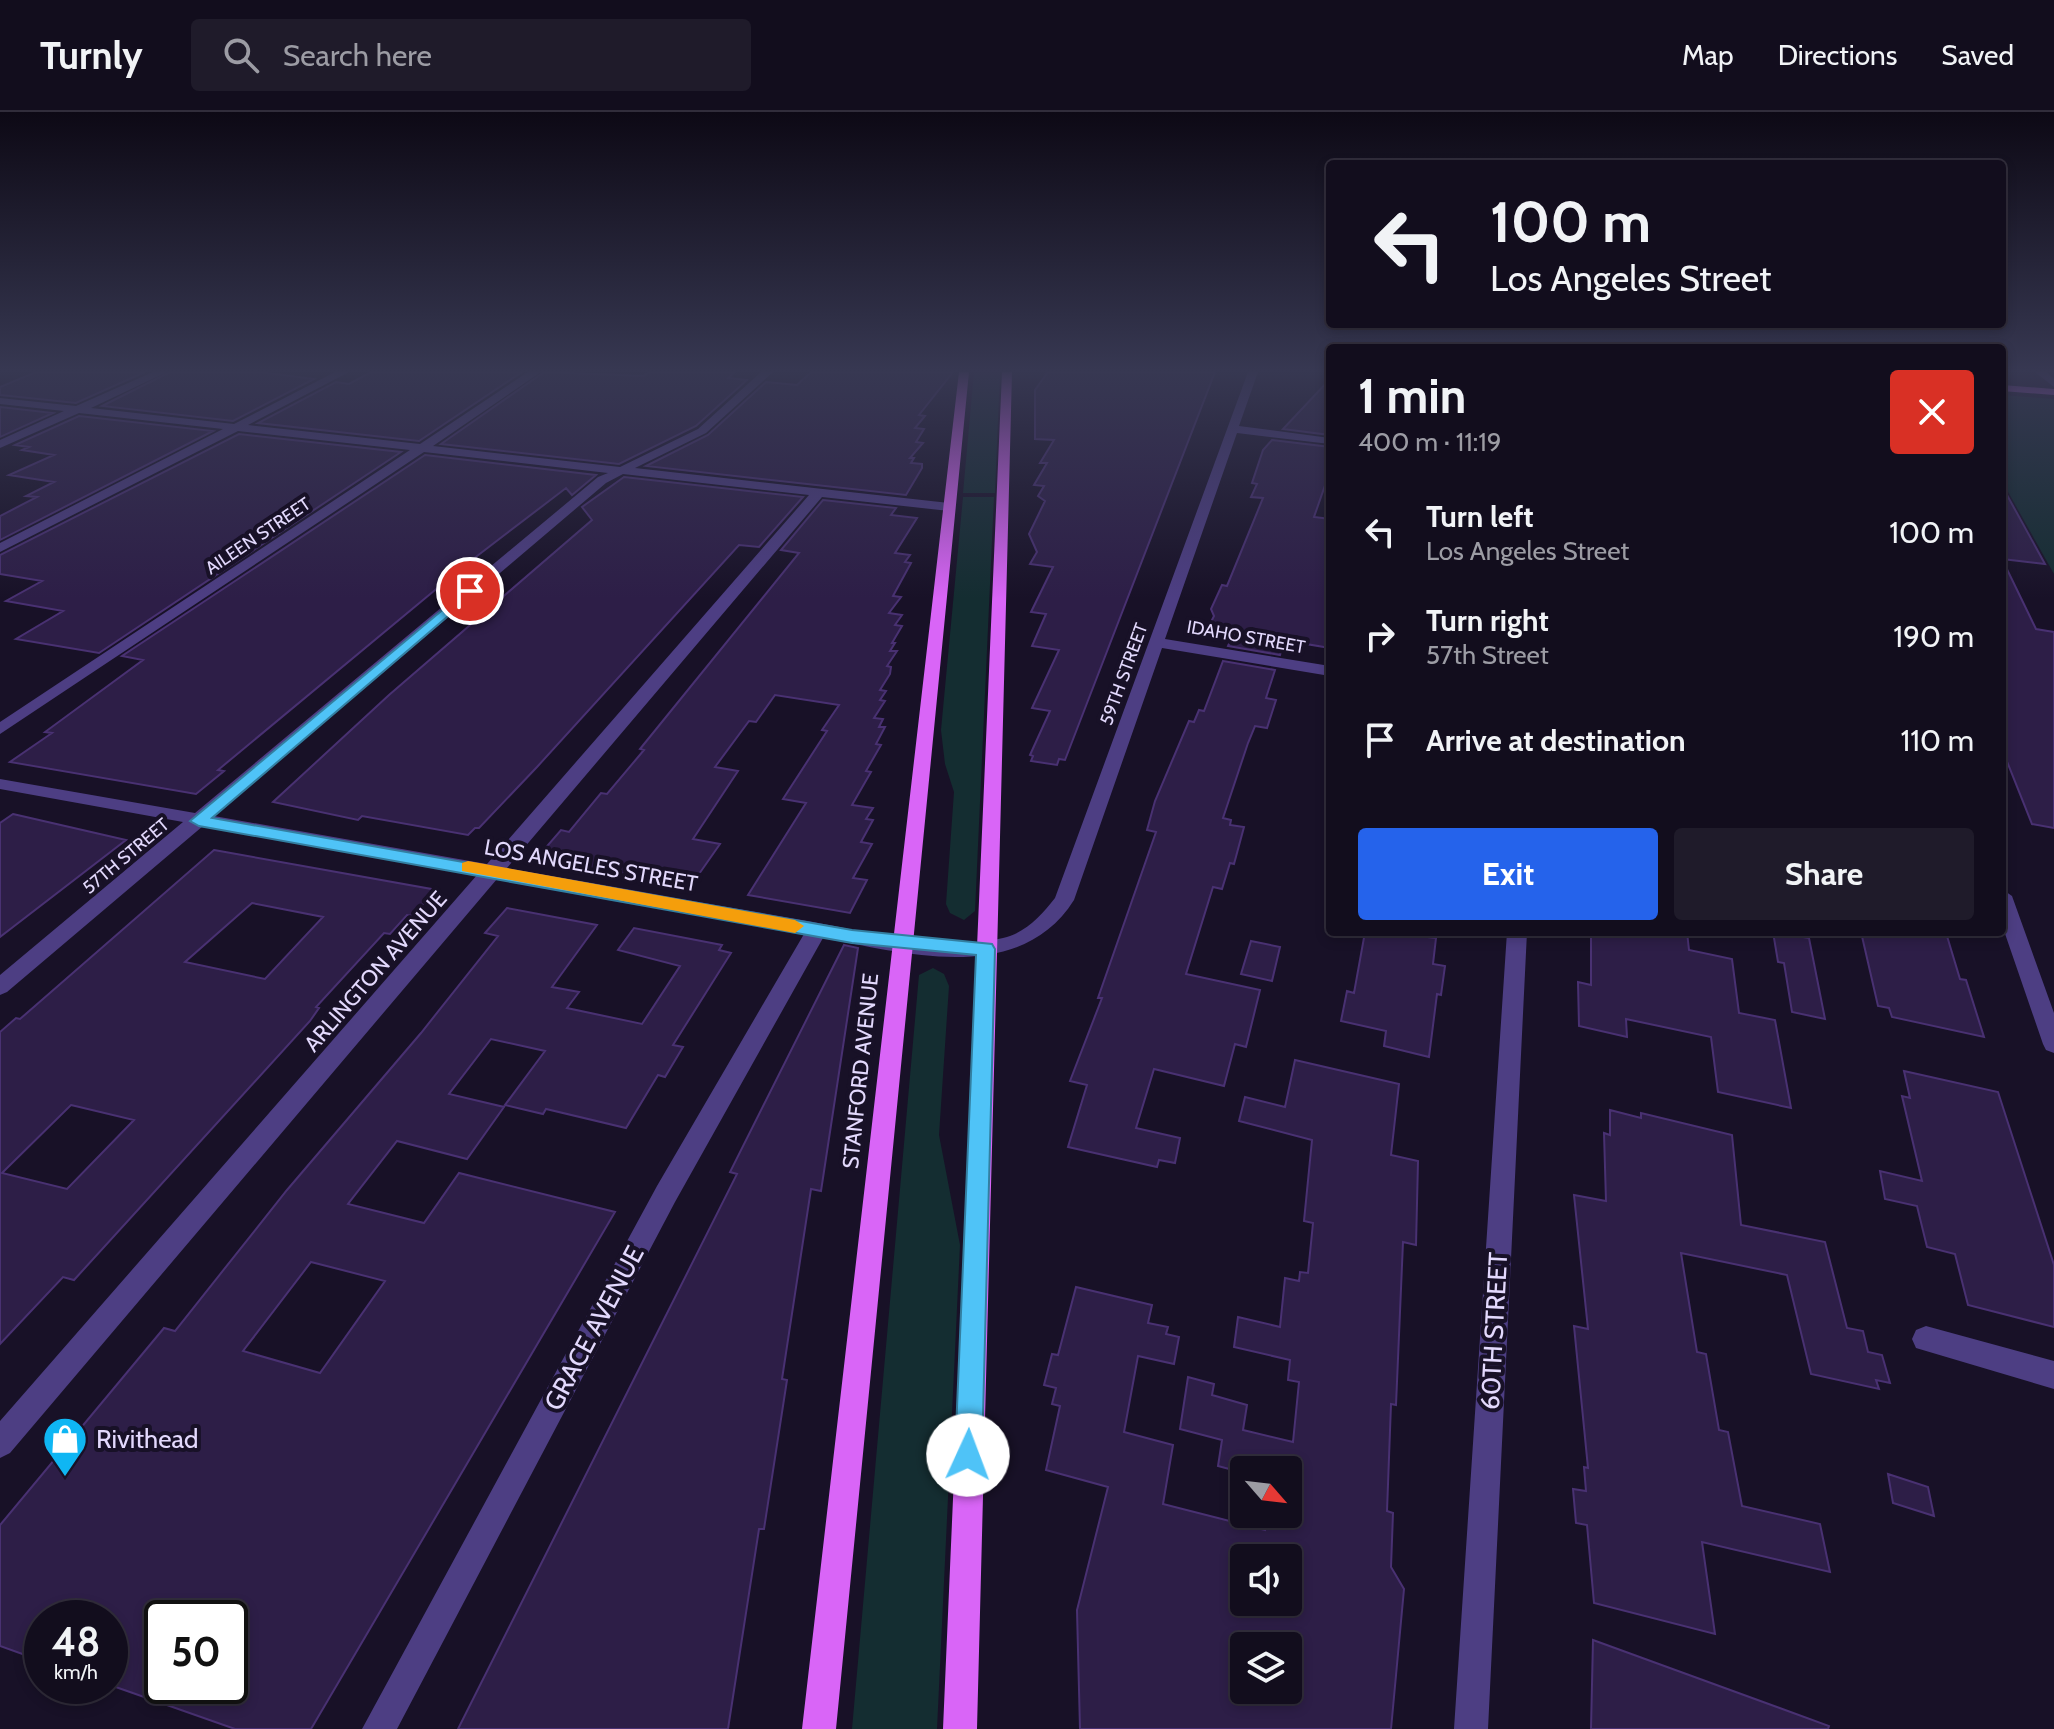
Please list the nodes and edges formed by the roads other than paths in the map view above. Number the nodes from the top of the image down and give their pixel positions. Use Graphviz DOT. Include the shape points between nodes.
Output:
graph roads {
  1 [pos="198,447"];
  2 [pos="406,447"];
  3 [pos="669,447"];
  4 [pos="956,447"];
  5 [pos="1004,447"];
  6 [pos="1226,447"];
  7 [pos="420,449"];
  8 [pos="621,471"];
  9 [pos="818,493"];
  10 [pos="949,507"];
  11 [pos="0,548"];
  12 [pos="1156,642"];
  13 [pos="1326,670"];
  14 [pos="0,729"];
  15 [pos="0,784"];
  16 [pos="199,821"];
  17 [pos="493,871"];
  18 [pos="2006,907"];
  19 [pos="817,930"];
  20 [pos="1517,936"];
  21 [pos="902,943"];
  22 [pos="986,949"];
  23 [pos="0,987"];
  24 [pos="2054,1044"];
  25 [pos="1926,1339"];
  26 [pos="2054,1375"];
  27 [pos="0,1443"];
  28 [pos="379,1729"];
  29 [pos="819,1729"];
  30 [pos="960,1729"];
  31 [pos="1471,1729"];
  1 -- 11 [label="street"];
  2 -- 7 [label="street"];
  3 -- 8 [label="street, 57TH STREET"];
  4 -- 10 [label="main road, STANFORD AVENUE"];
  5 -- 22 [label="main road"];
  6 -- 12 [label="street, 59TH STREET"];
  7 -- 8 [label="street"];
  7 -- 14 [label="street, AILEEN STREET"];
  8 -- 9 [label="street"];
  8 -- 16 [label="street, 57TH STREET" via="602,480"];
  9 -- 10 [label="street"];
  9 -- 17 [label="street, ARLINGTON AVENUE"];
  10 -- 21 [label="main road, STANFORD AVENUE"];
  12 -- 13 [label="street, IDAHO STREET"];
  12 -- 22 [label="street, 59TH STREET" via="1064,900 1035,931"];
  15 -- 16 [label="street, LOS ANGELES STREET"];
  16 -- 17 [label="street, LOS ANGELES STREET"];
  16 -- 23 [label="street, 57TH STREET"];
  17 -- 19 [label="street, LOS ANGELES STREET"];
  17 -- 27 [label="street, ARLINGTON AVENUE"];
  18 -- 24 [label="street"];
  19 -- 21 [label="street, LOS ANGELES STREET"];
  19 -- 28 [label="street, GRACE AVENUE" via="666,1194"];
  20 -- 31 [label="street, 60TH STREET"];
  21 -- 22 [label="street, LOS ANGELES STREET"];
  21 -- 29 [label="main road, STANFORD AVENUE"];
  22 -- 30 [label="main road"];
  25 -- 26 [label="street"];
}
